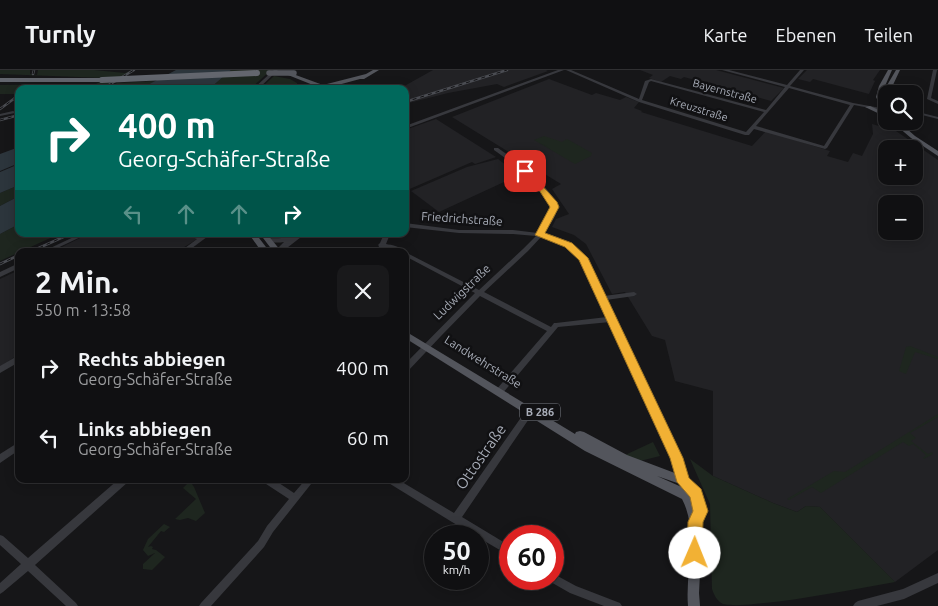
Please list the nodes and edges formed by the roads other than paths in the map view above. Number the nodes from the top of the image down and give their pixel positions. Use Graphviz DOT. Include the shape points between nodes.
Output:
graph roads {
  1 [pos="276,70"];
  2 [pos="281,70"];
  3 [pos="377,70"];
  4 [pos="562,70"];
  5 [pos="568,70"];
  6 [pos="724,70"];
  7 [pos="734,70"];
  8 [pos="802,70"];
  9 [pos="890,70"];
  10 [pos="898,70"];
  11 [pos="935,70"];
  12 [pos="269,73"];
  13 [pos="294,73"];
  14 [pos="754,76"];
  15 [pos="0,79"];
  16 [pos="309,82"];
  17 [pos="260,85"];
  18 [pos="310,85"];
  19 [pos="316,85"];
  20 [pos="318,85"];
  21 [pos="336,85"];
  22 [pos="882,85"];
  23 [pos="890,85"];
  24 [pos="789,86"];
  25 [pos="878,100"];
  26 [pos="640,101"];
  27 [pos="938,103"];
  28 [pos="852,104"];
  29 [pos="867,105"];
  30 [pos="878,108"];
  31 [pos="878,108"];
  32 [pos="13,112"];
  33 [pos="766,112"];
  34 [pos="0,115"];
  35 [pos="923,116"];
  36 [pos="938,119"];
  37 [pos="409,127"];
  38 [pos="753,127"];
  39 [pos="905,130"];
  40 [pos="914,130"];
  41 [pos="496,149"];
  42 [pos="938,149"];
  43 [pos="938,154"];
  44 [pos="409,226"];
  45 [pos="518,234"];
  46 [pos="540,235"];
  47 [pos="77,237"];
  48 [pos="198,237"];
  49 [pos="254,237"];
  50 [pos="266,237"];
  51 [pos="290,237"];
  52 [pos="291,237"];
  53 [pos="298,237"];
  54 [pos="201,238"];
  55 [pos="268,240"];
  56 [pos="527,247"];
  57 [pos="54,248"];
  58 [pos="188,248"];
  59 [pos="263,248"];
  60 [pos="275,248"];
  61 [pos="281,248"];
  62 [pos="282,248"];
  63 [pos="380,248"];
  64 [pos="395,248"];
  65 [pos="409,256"];
  66 [pos="15,267"];
  67 [pos="0,275"];
  68 [pos="479,292"];
  69 [pos="634,294"];
  70 [pos="602,298"];
  71 [pos="612,319"];
  72 [pos="551,330"];
  73 [pos="409,331"];
  74 [pos="409,336"];
  75 [pos="427,344"];
  76 [pos="15,361"];
  77 [pos="409,364"];
  78 [pos="0,370"];
  79 [pos="501,391"];
  80 [pos="530,411"];
  81 [pos="15,448"];
  82 [pos="0,460"];
  83 [pos="121,483"];
  84 [pos="272,483"];
  85 [pos="308,483"];
  86 [pos="396,483"];
  87 [pos="682,486"];
  88 [pos="296,498"];
  89 [pos="455,519"];
  90 [pos="0,539"];
  91 [pos="499,545"];
  92 [pos="27,565"];
  93 [pos="938,578"];
  94 [pos="564,585"];
  95 [pos="0,589"];
  96 [pos="694,605"];
  97 [pos="73,606"];
  98 [pos="204,606"];
  99 [pos="617,606"];
  100 [pos="858,606"];
  1 -- 17 [label="street"];
  2 -- 12 [label="main road, bridge"];
  3 -- 21 [label="main road" via="358,80"];
  4 -- 37 [label="street"];
  5 -- 26 [label="street, Kreuzstraße"];
  6 -- 14 [label="street"];
  7 -- 14 [label="street"];
  8 -- 24 [label="street"];
  9 -- 22 [label="main road"];
  10 -- 23 [label="main road"];
  11 -- 27 [label="street" via="929,98"];
  12 -- 13 [label="main road, bridge"];
  12 -- 15 [label="highway, bridge" via="102,80"];
  13 -- 16 [label="main road"];
  13 -- 20 [label="main road" via="305,74"];
  14 -- 24 [label="street"];
  16 -- 18 [label="main road"];
  16 -- 19 [label="main road"];
  24 -- 28 [label="street"];
  24 -- 29 [label="street"];
  24 -- 33 [label="street"];
  25 -- 29 [label="main road"];
  26 -- 33 [label="street, Bayernstraße" via="650,80"];
  26 -- 38 [label="street, Kreuzstraße" via="746,134"];
  28 -- 29 [label="street"];
  28 -- 38 [label="street, Kreuzstraße" via="825,148"];
  29 -- 30 [label="main road"];
  29 -- 31 [label="street"];
  32 -- 34 [label="street"];
  33 -- 38 [label="street"];
  35 -- 36 [label="street"];
  39 -- 43 [label="main road"];
  40 -- 42 [label="main road"];
  41 -- 46 [label="street, Ludwigstraße" via="529,175 553,202 553,212"];
  44 -- 45 [label="street, Friedrichstraße"];
  45 -- 46 [label="street, Friedrichstraße"];
  45 -- 56 [label="street, Friedrichstraße" via="526,240"];
  46 -- 56 [label="street, Ludwigstraße"];
  46 -- 70 [label="street, Friedrichstraße" via="561,241 578,252"];
  47 -- 57 [label="street"];
  48 -- 54 [label="street"];
  49 -- 59 [label="main road"];
  50 -- 55 [label="main road"];
  51 -- 55 [label="street" via="280,241"];
  52 -- 61 [label="street"];
  53 -- 62 [label="street"];
  54 -- 58 [label="street"];
  55 -- 60 [label="main road"];
  56 -- 68 [label="street, Ludwigstraße"];
  63 -- 64 [label="street"];
  65 -- 68 [label="street"];
  66 -- 67 [label="street"];
  68 -- 72 [label="street"];
  68 -- 75 [label="street, Ludwigstraße"];
  69 -- 70 [label="street"];
  70 -- 71 [label="street, Friedrichstraße"];
  71 -- 72 [label="street" via="556,325"];
  71 -- 87 [label="street, Friedrichstraße" via="677,458"];
  72 -- 79 [label="street"];
  73 -- 75 [label="main road, Landwehrstraße / B 286"];
  74 -- 75 [label="main road, Landwehrstraße / B 286"];
  75 -- 77 [label="street, Ludwigstraße"];
  75 -- 79 [label="main road, Landwehrstraße / B 286"];
  76 -- 78 [label="street"];
  79 -- 80 [label="main road, Landwehrstraße / B 286"];
  79 -- 87 [label="main road, Landwehrstraße / B 286" via="607,450"];
  80 -- 87 [label="main road, Landwehrstraße / B 286" via="609,458"];
  80 -- 89 [label="street, Ottostraße"];
  81 -- 82 [label="street"];
  83 -- 92 [label="street"];
  84 -- 88 [label="street"];
  85 -- 88 [label="street"];
  86 -- 89 [label="street"];
  87 -- 96 [label="main road" via="695,522"];
  88 -- 98 [label="street" via="261,544"];
  89 -- 91 [label="street"];
  90 -- 92 [label="street"];
  92 -- 95 [label="street"];
  92 -- 97 [label="street"];
  93 -- 100 [label="street" via="904,594"];
  94 -- 99 [label="street"];
}
